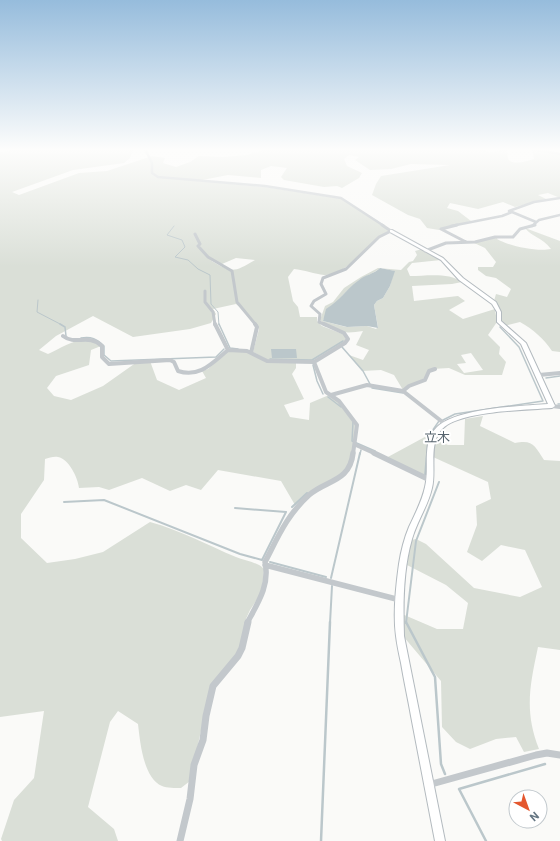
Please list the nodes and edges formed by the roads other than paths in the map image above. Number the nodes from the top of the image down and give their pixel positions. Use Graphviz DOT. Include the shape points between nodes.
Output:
graph roads {
  1 [pos="279,188"];
  2 [pos="560,198"];
  3 [pos="512,212"];
  4 [pos="560,215"];
  5 [pos="536,222"];
  6 [pos="391,231"];
  7 [pos="195,234"];
  8 [pos="466,242"];
  9 [pos="425,250"];
  10 [pos="205,291"];
  11 [pos="63,336"];
  12 [pos="228,350"];
  13 [pos="251,353"];
  14 [pos="314,362"];
  15 [pos="435,369"];
  16 [pos="560,373"];
  17 [pos="539,375"];
  18 [pos="403,391"];
  19 [pos="331,395"];
  20 [pos="552,406"];
  21 [pos="560,407"];
  22 [pos="445,424"];
  23 [pos="355,443"];
  24 [pos="430,480"];
  25 [pos="265,565"];
  26 [pos="400,600"];
  27 [pos="560,755"];
  28 [pos="428,785"];
  29 [pos="180,841"];
  30 [pos="440,841"];
  1 -- 6 [label="street" via="341,198"];
  2 -- 3 [label="street" via="535,202 509,211"];
  3 -- 5 [label="street"];
  3 -- 8 [label="street" via="441,228"];
  4 -- 5 [label="street"];
  5 -- 8 [label="street" via="535,225 520,229 512,237"];
  6 -- 9 [label="street"];
  6 -- 14 [label="street" via="379,237 346,269 324,278 321,284 326,294 314,301 311,306 320,314 319,322 344,334 348,339"];
  7 -- 13 [label="street" via="200,244 199,250 232,271 237,302 257,327"];
  8 -- 9 [label="street" via="443,244"];
  9 -- 17 [label="street" via="442,259 461,279 494,303 499,321 522,343"];
  10 -- 12 [label="street" via="205,302 213,312 214,323"];
  11 -- 12 [label="street" via="69,340 90,338 96,341 102,346 102,357 109,364 170,360 174,362 178,371 185,373 206,369"];
  12 -- 13 [label="street"];
  13 -- 14 [label="street" via="267,361"];
  14 -- 19 [label="street" via="324,388"];
  15 -- 18 [label="street" via="429,371 425,380"];
  16 -- 17 [label="street"];
  17 -- 20 [label="street"];
  18 -- 19 [label="street" via="367,386"];
  18 -- 22 [label="street"];
  19 -- 23 [label="street" via="356,422"];
  20 -- 21 [label="street"];
  20 -- 22 [label="street" via="468,416"];
  22 -- 24 [label="street" via="431,442"];
  23 -- 24 [label="street"];
  23 -- 25 [label="street" via="352,465 346,472 310,494 290,514"];
  24 -- 26 [label="street" via="421,511 408,538"];
  25 -- 26 [label="street"];
  25 -- 29 [label="street" via="267,570 264,592 247,623 242,648 213,686 203,740 194,765 190,800"];
  26 -- 28 [label="street" via="400,636"];
  27 -- 28 [label="street" via="536,755"];
  28 -- 30 [label="street"];
}
